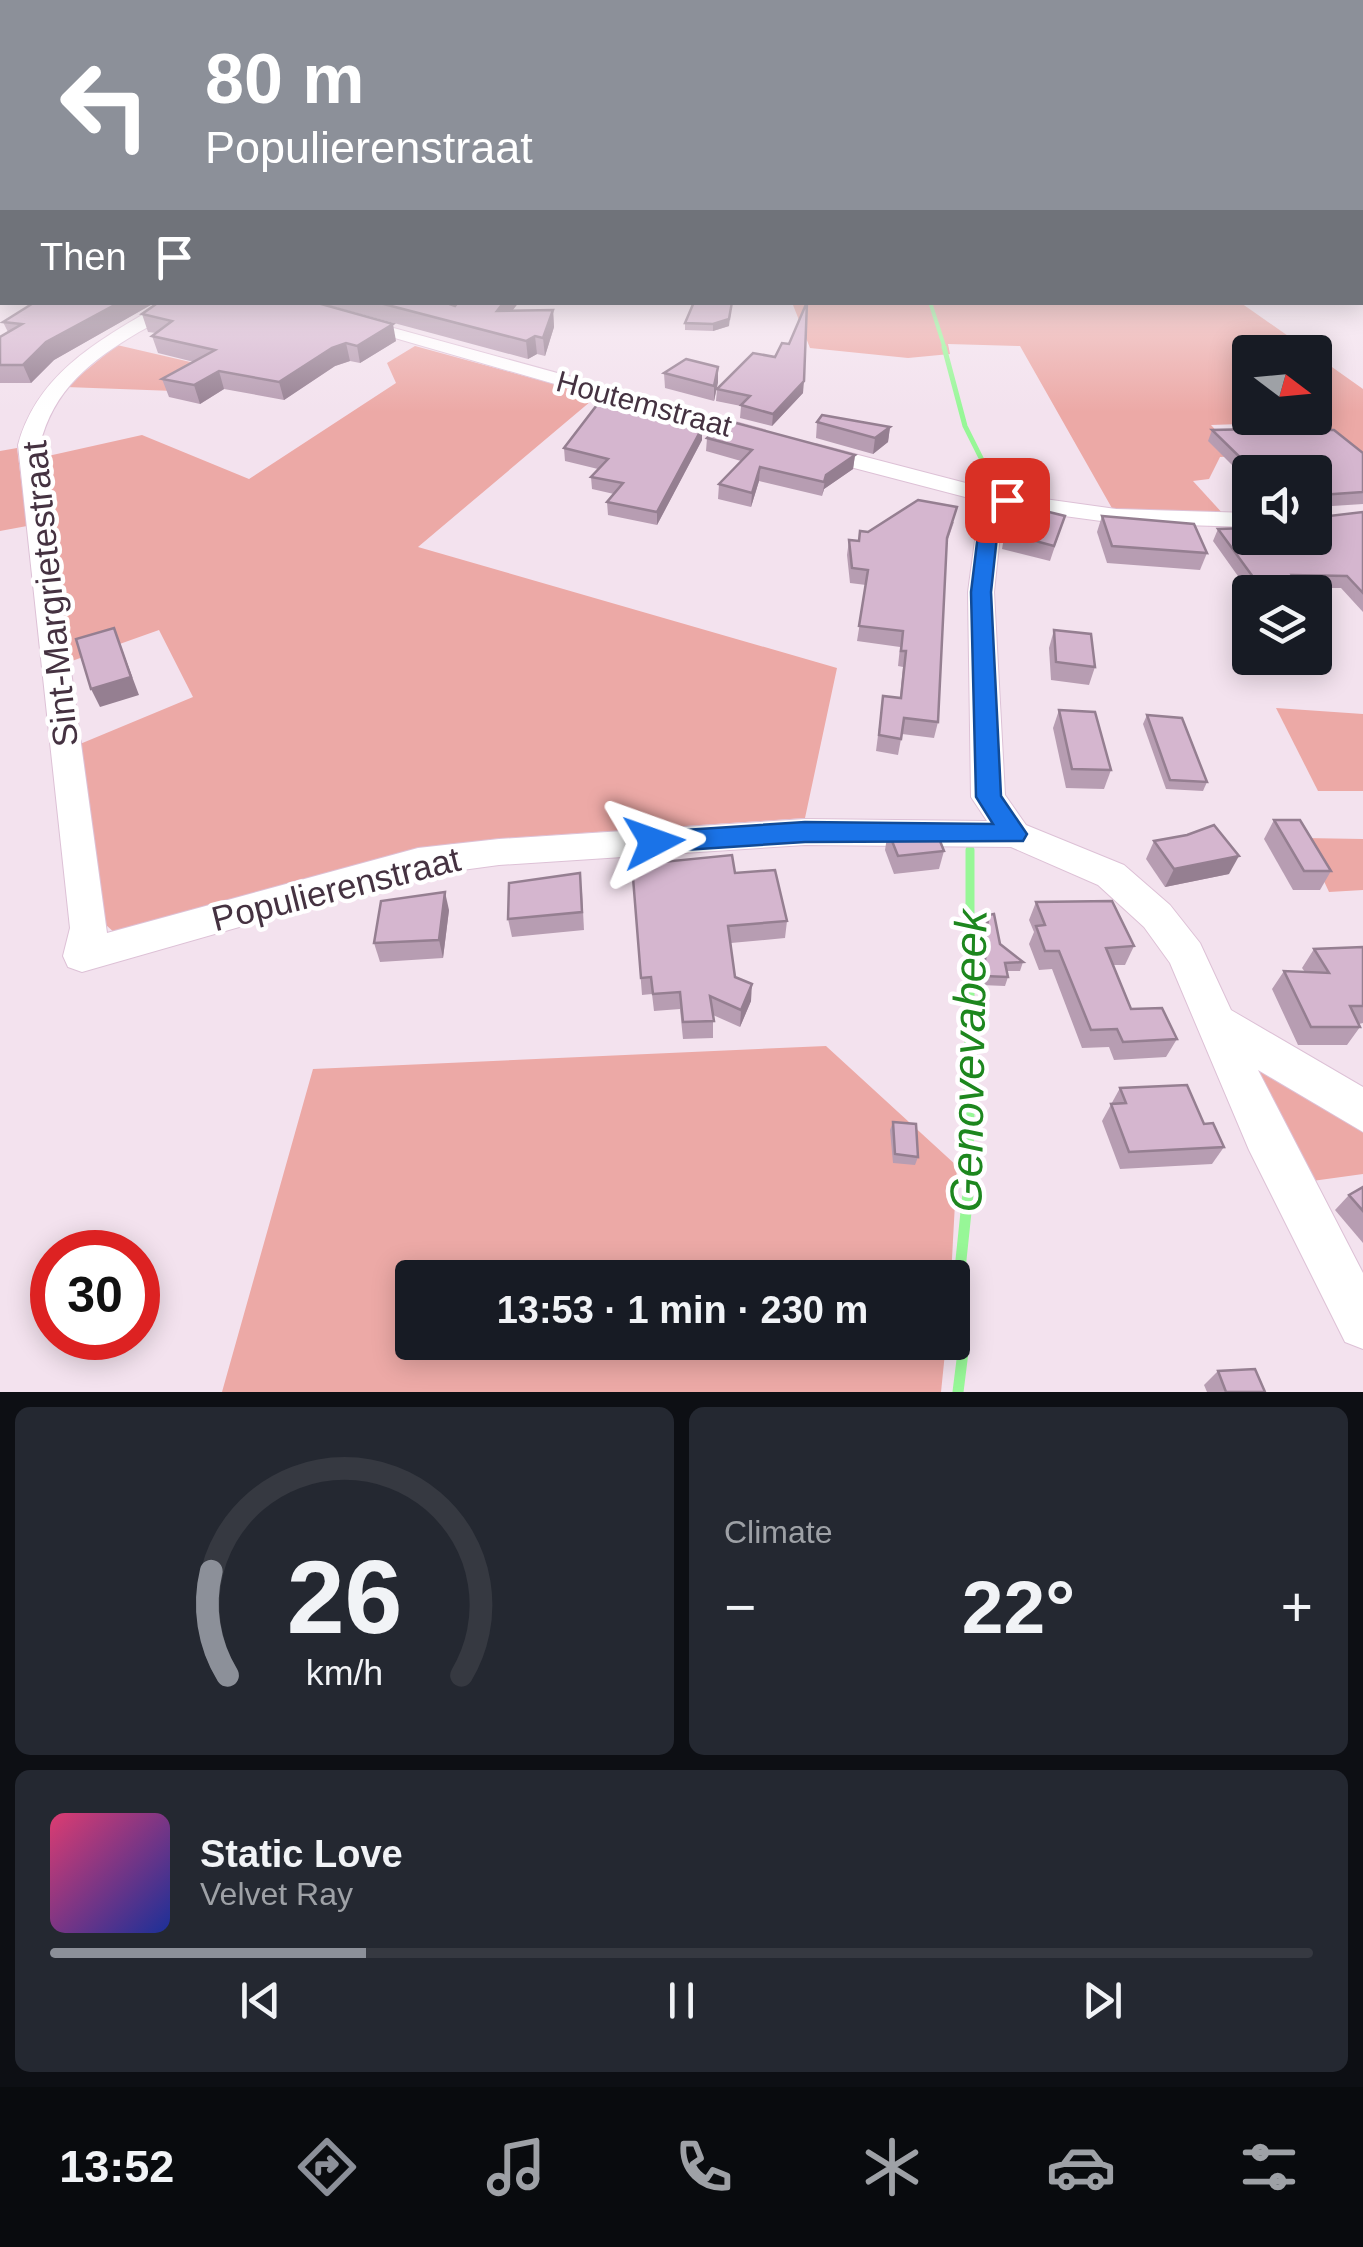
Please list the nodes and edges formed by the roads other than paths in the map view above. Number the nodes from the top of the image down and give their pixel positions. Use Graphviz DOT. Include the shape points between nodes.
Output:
graph roads {
  1 [pos="172,305"];
  2 [pos="289,305"];
  3 [pos="1007,500"];
  4 [pos="1232,519"];
  5 [pos="1014,834"];
  6 [pos="82,956"];
  7 [pos="1217,1023"];
  8 [pos="1363,1110"];
  9 [pos="1363,1324"];
  1 -- 6 [label="street, Sint-Margrietestraat" via="72,372 42,400 32,420 29,445 90,928"];
  2 -- 3 [label="street, Houtemstraat"];
  3 -- 4 [label="street, Houtemstraat" via="1116,516"];
  3 -- 5 [label="street" via="989,526 981,592 988,797"];
  5 -- 6 [label="street, Populierenstraat" via="805,832 434,860"];
  5 -- 7 [label="street, Populierenstraat" via="1110,875 1158,916 1186,954"];
  7 -- 8 [label="street"];
  7 -- 9 [label="street, Populierenstraat" via="1265,1135"];
}
